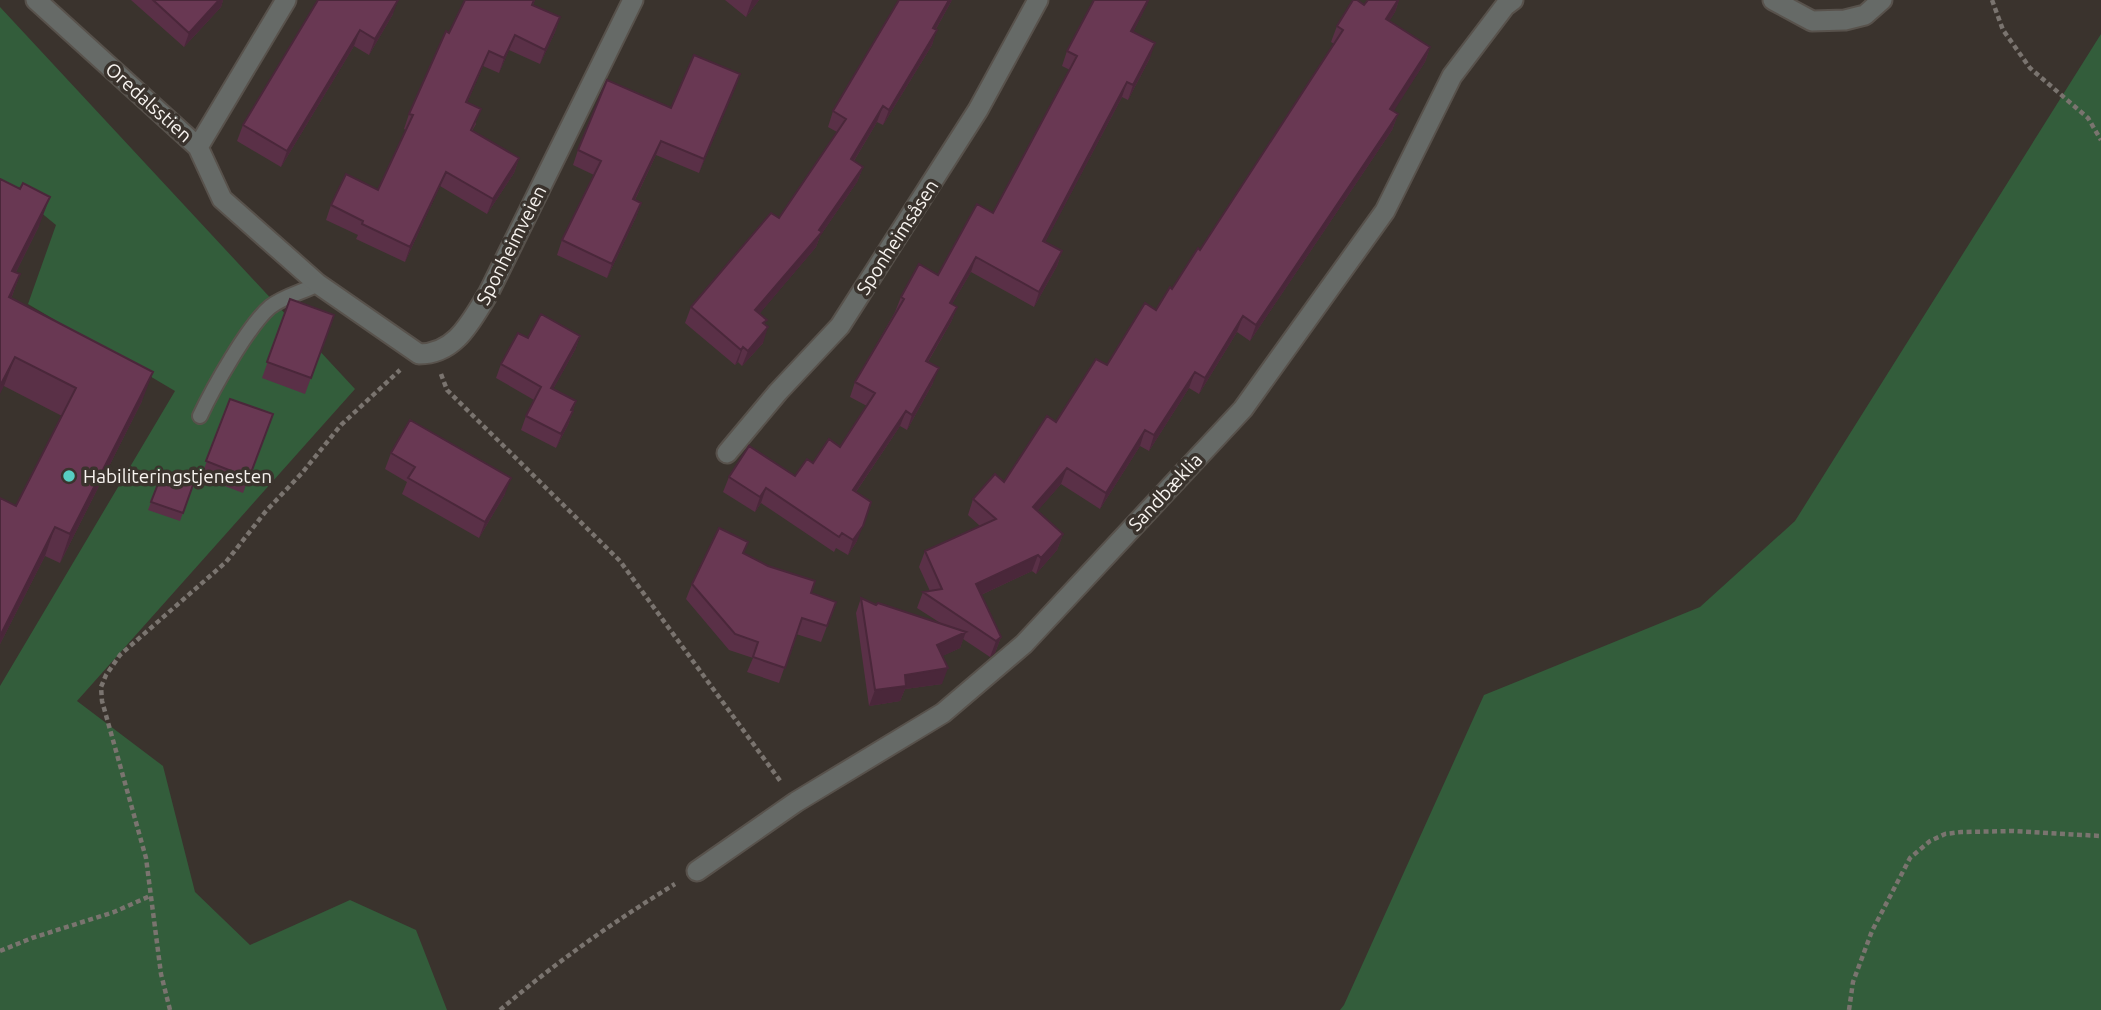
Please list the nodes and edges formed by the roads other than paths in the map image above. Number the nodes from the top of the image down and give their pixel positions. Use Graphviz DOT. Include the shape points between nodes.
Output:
graph roads {
  1 [pos="36,0"];
  2 [pos="286,0"];
  3 [pos="633,0"];
  4 [pos="1038,0"];
  5 [pos="1513,0"];
  6 [pos="1773,0"];
  7 [pos="1882,0"];
  8 [pos="198,146"];
  9 [pos="318,284"];
  10 [pos="200,416"];
  11 [pos="727,453"];
  12 [pos="696,871"];
  1 -- 8 [label="street, Oredalsstien"];
  2 -- 8 [label="street, Oredalsstien"];
  3 -- 9 [label="street, Sponheimveien" via="488,294 462,335 427,354"];
  4 -- 11 [label="street, Sponheimsåsen" via="978,110 841,326"];
  5 -- 12 [label="street, Sandbæklia" via="1452,76 1385,211 1243,409 1024,644 943,713 796,802"];
  6 -- 7 [label="street" via="1812,21 1865,15"];
  8 -- 9 [label="street" via="222,199"];
  9 -- 10 [label="lane" via="289,296 261,316"];
}
